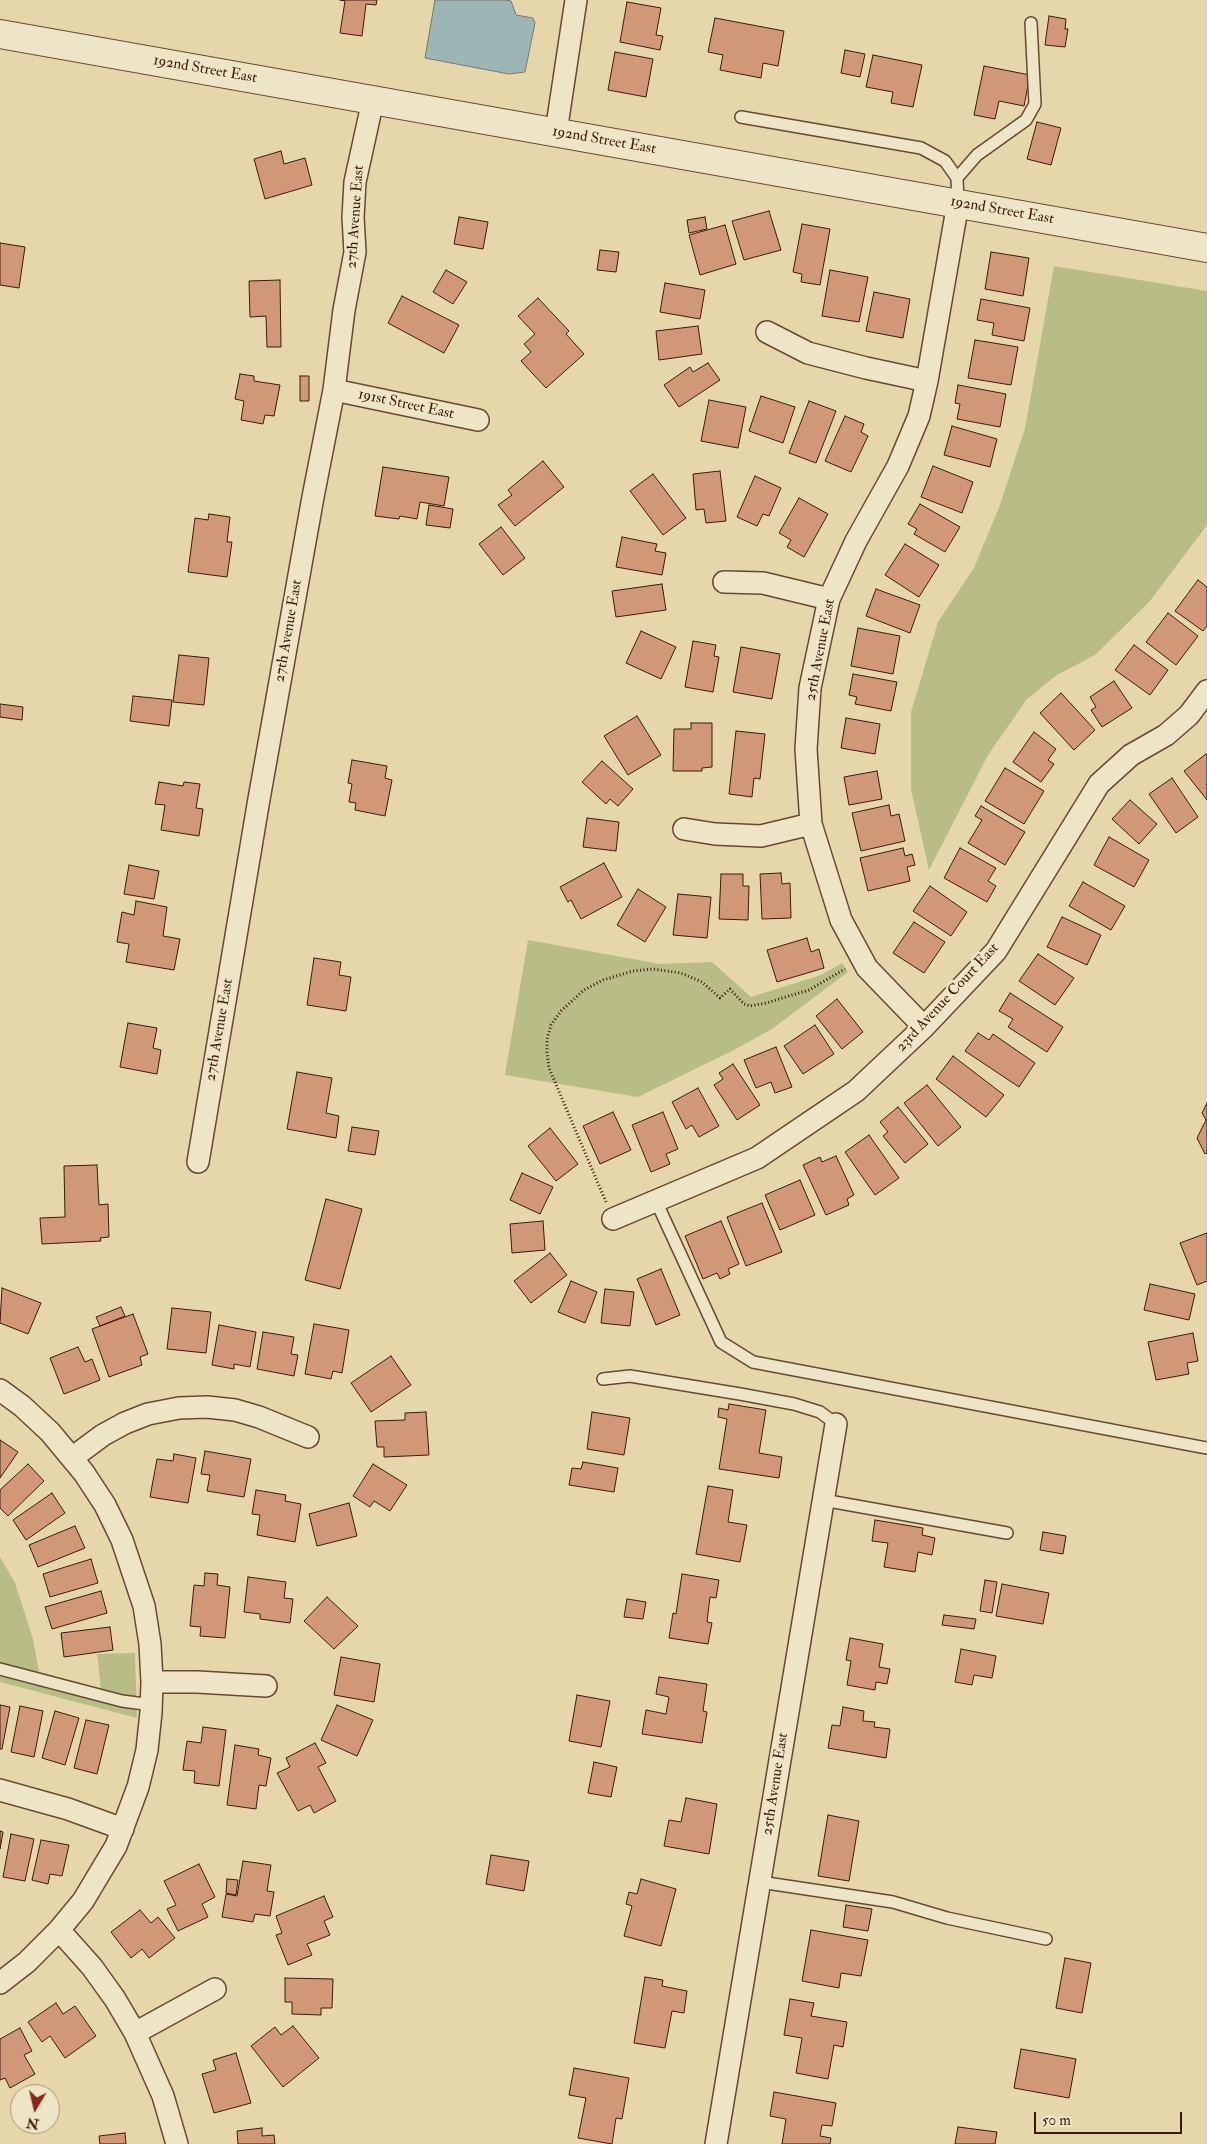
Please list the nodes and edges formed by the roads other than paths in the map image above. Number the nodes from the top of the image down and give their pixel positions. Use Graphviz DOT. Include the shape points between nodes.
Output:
graph roads {
  1 [pos="576,0"];
  2 [pos="1031,23"];
  3 [pos="0,34"];
  4 [pos="373,100"];
  5 [pos="741,117"];
  6 [pos="556,132"];
  7 [pos="957,190"];
  8 [pos="1207,248"];
  9 [pos="767,332"];
  10 [pos="927,381"];
  11 [pos="334,390"];
  12 [pos="478,420"];
  13 [pos="724,582"];
  14 [pos="829,599"];
  15 [pos="1207,691"];
  16 [pos="811,824"];
  17 [pos="684,829"];
  18 [pos="924,1027"];
  19 [pos="198,1162"];
  20 [pos="656,1200"];
  21 [pos="613,1219"];
  22 [pos="603,1380"];
  23 [pos="0,1390"];
  24 [pos="836,1424"];
  25 [pos="308,1438"];
  26 [pos="1207,1448"];
  27 [pos="72,1458"];
  28 [pos="823,1500"];
  29 [pos="1007,1534"];
  30 [pos="0,1669"];
  31 [pos="152,1682"];
  32 [pos="266,1686"];
  33 [pos="152,1705"];
  34 [pos="0,1790"];
  35 [pos="123,1829"];
  36 [pos="760,1882"];
  37 [pos="59,1930"];
  38 [pos="1046,1939"];
  39 [pos="0,1983"];
  40 [pos="215,1989"];
  41 [pos="135,2033"];
  42 [pos="177,2144"];
  43 [pos="716,2144"];
  1 -- 6 [label="street"];
  2 -- 7 [label="lane" via="1034,104 1026,120 977,155"];
  3 -- 4 [label="street, 192nd Street East"];
  4 -- 6 [label="street, 192nd Street East"];
  4 -- 11 [label="street, 27th Avenue East" via="355,182 355,252"];
  5 -- 7 [label="lane" via="921,148 945,162"];
  6 -- 7 [label="street, 192nd Street East"];
  7 -- 8 [label="street, 192nd Street East"];
  7 -- 10 [label="street, 25th Avenue East"];
  9 -- 10 [label="street" via="808,353"];
  10 -- 14 [label="street, 25th Avenue East" via="919,416 898,466 856,541"];
  11 -- 12 [label="street, 191st Street East"];
  11 -- 19 [label="street, 27th Avenue East" via="259,799"];
  13 -- 14 [label="street" via="763,583"];
  14 -- 16 [label="street, 25th Avenue East" via="810,688 806,749"];
  15 -- 18 [label="street, 23rd Avenue Court East" via="1189,715 1166,735 1132,755 1099,784 996,951"];
  16 -- 17 [label="street" via="760,836"];
  16 -- 18 [label="street, 25th Avenue East" via="840,920 867,968"];
  18 -- 20 [label="street, 23rd Avenue Court East" via="856,1091 757,1158"];
  20 -- 21 [label="street, 23rd Avenue Court East"];
  20 -- 26 [label="lane" via="721,1342 753,1362"];
  22 -- 24 [label="lane" via="630,1376 794,1404 820,1412"];
  23 -- 27 [label="street" via="50,1432"];
  24 -- 28 [label="street, 25th Avenue East"];
  25 -- 27 [label="street" via="235,1410 179,1408 148,1414 125,1423"];
  27 -- 31 [label="street" via="104,1506 133,1570 144,1606"];
  28 -- 29 [label="lane"];
  28 -- 36 [label="street, 25th Avenue East"];
  30 -- 33 [label="lane" via="122,1701"];
  31 -- 32 [label="street"];
  31 -- 33 [label="street"];
  33 -- 35 [label="street" via="147,1750"];
  34 -- 35 [label="street"];
  35 -- 37 [label="street" via="83,1901"];
  36 -- 38 [label="lane" via="893,1902 947,1918"];
  36 -- 43 [label="street, 25th Avenue East"];
  37 -- 39 [label="street"];
  37 -- 41 [label="street" via="92,1967"];
  40 -- 41 [label="street"];
  41 -- 42 [label="street" via="163,2096"];
}
